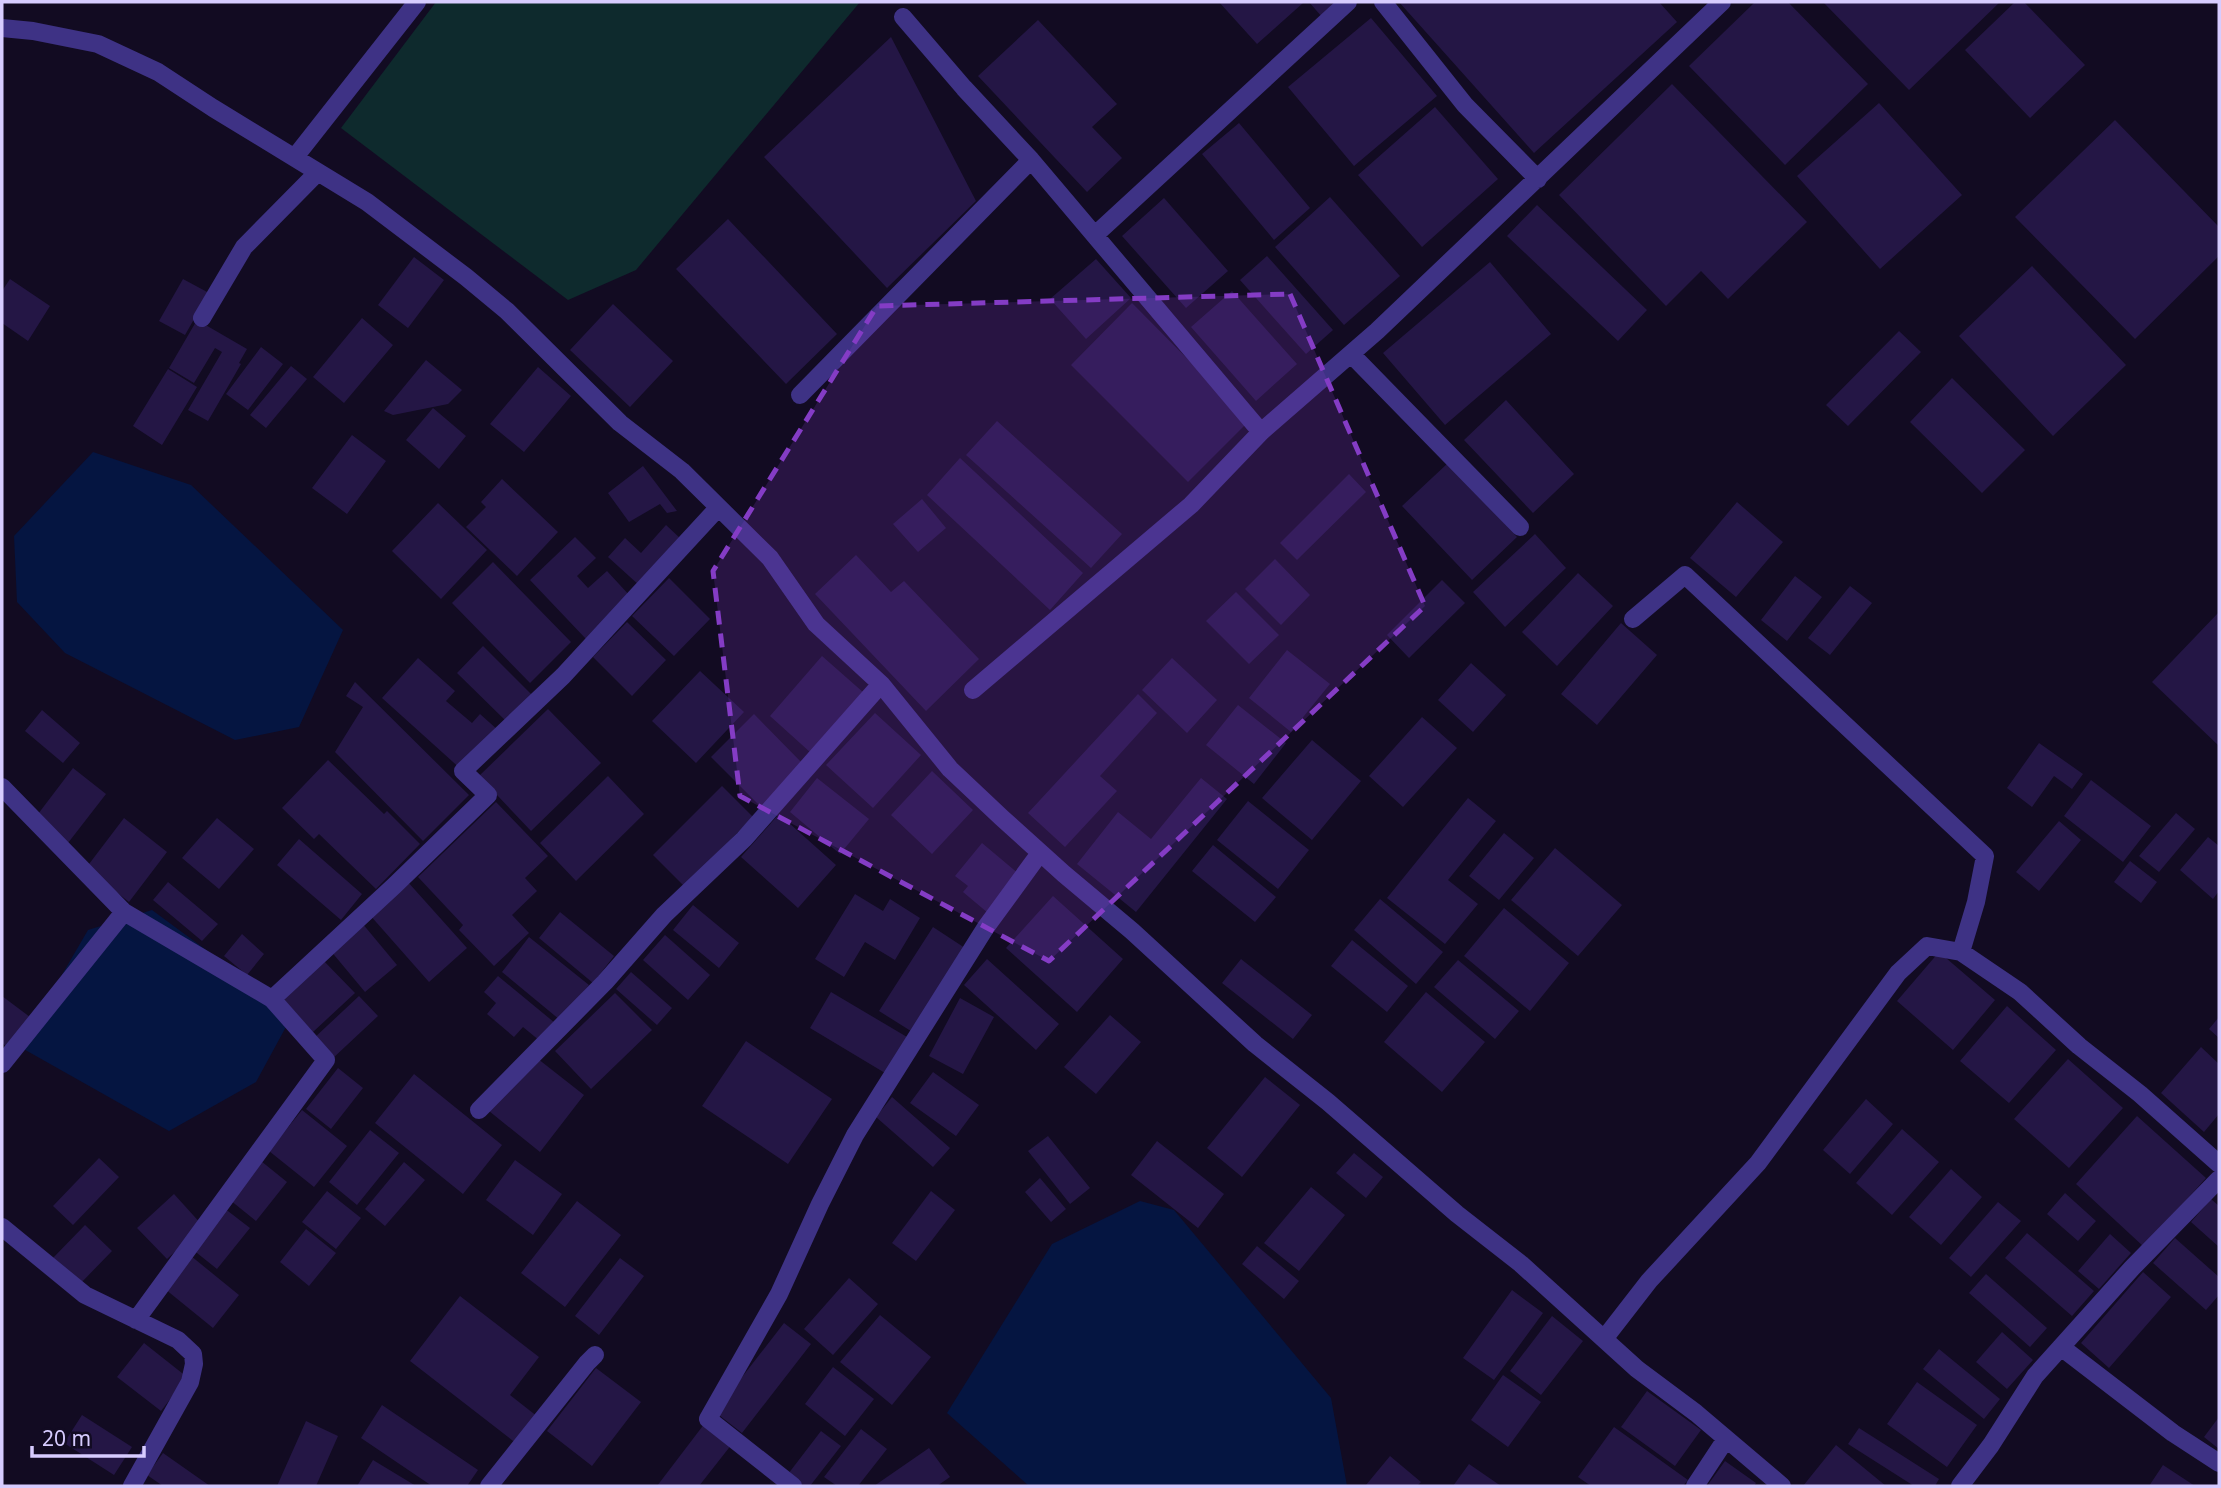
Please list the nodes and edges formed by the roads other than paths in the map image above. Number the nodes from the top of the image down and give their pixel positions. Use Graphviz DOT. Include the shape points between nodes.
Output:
graph roads {
  1 [pos="416,2"];
  2 [pos="1348,2"];
  3 [pos="1383,2"];
  4 [pos="1722,2"];
  5 [pos="903,17"];
  6 [pos="2,29"];
  7 [pos="295,157"];
  8 [pos="1031,160"];
  9 [pos="318,172"];
  10 [pos="1538,178"];
  11 [pos="1095,235"];
  12 [pos="202,318"];
  13 [pos="1351,354"];
  14 [pos="800,396"];
  15 [pos="1261,432"];
  16 [pos="718,508"];
  17 [pos="1520,527"];
  18 [pos="1633,619"];
  19 [pos="881,684"];
  20 [pos="972,690"];
  21 [pos="2,788"];
  22 [pos="1040,853"];
  23 [pos="124,912"];
  24 [pos="1961,952"];
  25 [pos="272,999"];
  26 [pos="2,1064"];
  27 [pos="479,1110"];
  28 [pos="2219,1164"];
  29 [pos="2219,1179"];
  30 [pos="2,1227"];
  31 [pos="136,1320"];
  32 [pos="1604,1339"];
  33 [pos="2061,1347"];
  34 [pos="595,1355"];
  35 [pos="1726,1438"];
  36 [pos="2219,1463"];
  37 [pos="132,1486"];
  38 [pos="489,1486"];
  39 [pos="793,1486"];
  40 [pos="1695,1486"];
  41 [pos="1782,1486"];
  42 [pos="1960,1486"];
  1 -- 7 [label="street"];
  2 -- 11 [label="street"];
  3 -- 10 [label="street" via="1465,105"];
  4 -- 10 [label="street"];
  5 -- 8 [label="street"];
  6 -- 7 [label="street" via="98,44 158,72"];
  7 -- 9 [label="street"];
  8 -- 11 [label="street"];
  8 -- 14 [label="street"];
  9 -- 12 [label="street" via="244,247"];
  9 -- 16 [label="street" via="408,231 507,311 620,423 682,471"];
  10 -- 13 [label="street"];
  11 -- 15 [label="street"];
  13 -- 15 [label="street"];
  13 -- 17 [label="street"];
  15 -- 20 [label="street" via="1191,505"];
  16 -- 19 [label="street" via="770,558 816,624"];
  16 -- 25 [label="street" via="563,676 464,771 488,795"];
  18 -- 24 [label="street" via="1685,575 1985,856"];
  19 -- 22 [label="street" via="950,769"];
  19 -- 27 [label="street" via="744,839 664,915"];
  21 -- 23 [label="street"];
  22 -- 32 [label="street" via="1255,1044 1521,1264"];
  22 -- 39 [label="street" via="986,927 855,1135 779,1294 708,1419"];
  23 -- 25 [label="street"];
  23 -- 26 [label="street"];
  24 -- 28 [label="street" via="2020,992"];
  24 -- 32 [label="street" via="1927,946 1898,973 1758,1163 1649,1281"];
  25 -- 31 [label="street" via="326,1060"];
  29 -- 33 [label="street"];
  30 -- 31 [label="street" via="85,1295"];
  31 -- 37 [label="street" via="178,1340 193,1354 194,1364 190,1382"];
  32 -- 35 [label="street"];
  33 -- 36 [label="street"];
  33 -- 42 [label="street" via="2035,1376"];
  34 -- 38 [label="street"];
  35 -- 40 [label="street"];
  35 -- 41 [label="street"];
}
